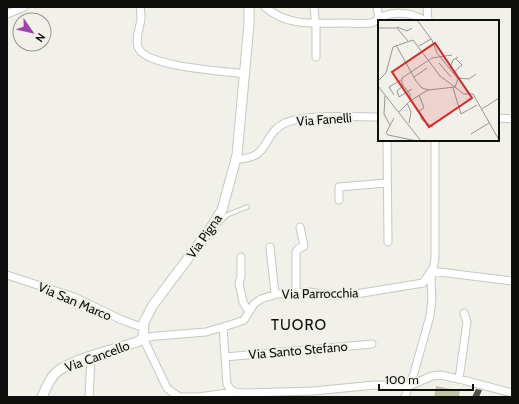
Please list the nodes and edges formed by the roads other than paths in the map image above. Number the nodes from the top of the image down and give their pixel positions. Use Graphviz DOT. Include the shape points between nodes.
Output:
graph roads {
  1 [pos="24,7"];
  2 [pos="140,7"];
  3 [pos="249,7"];
  4 [pos="265,7"];
  5 [pos="314,7"];
  6 [pos="377,7"];
  7 [pos="428,7"];
  8 [pos="7,14"];
  9 [pos="379,18"];
  10 [pos="424,20"];
  11 [pos="426,20"];
  12 [pos="316,23"];
  13 [pos="316,57"];
  14 [pos="245,74"];
  15 [pos="378,117"];
  16 [pos="499,118"];
  17 [pos="512,119"];
  18 [pos="387,141"];
  19 [pos="435,141"];
  20 [pos="236,159"];
  21 [pos="387,184"];
  22 [pos="339,200"];
  23 [pos="247,207"];
  24 [pos="300,227"];
  25 [pos="388,242"];
  26 [pos="270,247"];
  27 [pos="242,257"];
  28 [pos="188,259"];
  29 [pos="431,272"];
  30 [pos="7,274"];
  31 [pos="512,281"];
  32 [pos="296,292"];
  33 [pos="275,294"];
  34 [pos="249,312"];
  35 [pos="464,314"];
  36 [pos="144,328"];
  37 [pos="223,328"];
  38 [pos="143,338"];
  39 [pos="372,344"];
  40 [pos="91,357"];
  41 [pos="225,357"];
  42 [pos="459,379"];
  43 [pos="409,386"];
  44 [pos="235,392"];
  45 [pos="512,393"];
  46 [pos="290,394"];
  47 [pos="244,395"];
  48 [pos="42,397"];
  49 [pos="88,397"];
  50 [pos="187,397"];
  51 [pos="405,397"];
  1 -- 8 [label="street"];
  2 -- 14 [label="street" via="141,20 137,34 138,47 143,55 174,65"];
  3 -- 14 [label="street, Via Pigna"];
  4 -- 12 [label="street" via="275,16 289,21"];
  5 -- 12 [label="street"];
  6 -- 9 [label="street"];
  7 -- 11 [label="street"];
  9 -- 10 [label="street" via="395,13"];
  9 -- 12 [label="street" via="370,23"];
  12 -- 13 [label="street"];
  14 -- 20 [label="street, Via Pigna"];
  15 -- 20 [label="street, Via Fanelli" via="292,121 277,128 260,152 244,159"];
  16 -- 17 [label="street"];
  18 -- 21 [label="street"];
  19 -- 29 [label="street" via="435,258"];
  20 -- 28 [label="street, Via Pigna" via="222,210"];
  21 -- 22 [label="street" via="339,187"];
  21 -- 25 [label="street"];
  23 -- 28 [label="lane" via="224,217"];
  24 -- 32 [label="street" via="304,246 296,252"];
  26 -- 33 [label="street"];
  27 -- 34 [label="street" via="240,283 243,302"];
  28 -- 36 [label="street, Via Pigna" via="153,305 144,322"];
  29 -- 31 [label="street"];
  29 -- 32 [label="street, Via Parrocchia" via="423,283 350,295"];
  29 -- 43 [label="street" via="430,316"];
  30 -- 36 [label="street, Via San Marco" via="74,297"];
  32 -- 33 [label="street, Via Parrocchia"];
  33 -- 34 [label="street, Via Parrocchia" via="261,299"];
  34 -- 37 [label="street, Via Parrocchia" via="244,320"];
  35 -- 42 [label="street" via="467,322"];
  36 -- 38 [label="street, Via Pigna"];
  37 -- 38 [label="street, Via Parrocchia"];
  37 -- 41 [label="street"];
  38 -- 40 [label="street, Via Cancello"];
  38 -- 50 [label="street" via="167,388 180,397"];
  39 -- 41 [label="street, Via Santo Stefano"];
  40 -- 48 [label="street, Via Cancello" via="58,371 49,380"];
  40 -- 49 [label="street"];
  41 -- 44 [label="street" via="227,384"];
  42 -- 43 [label="street" via="432,376"];
  42 -- 45 [label="street"];
  43 -- 46 [label="street" via="375,385"];
  43 -- 51 [label="street"];
  44 -- 47 [label="street"];
  44 -- 50 [label="street"];
  46 -- 47 [label="street"];
}
